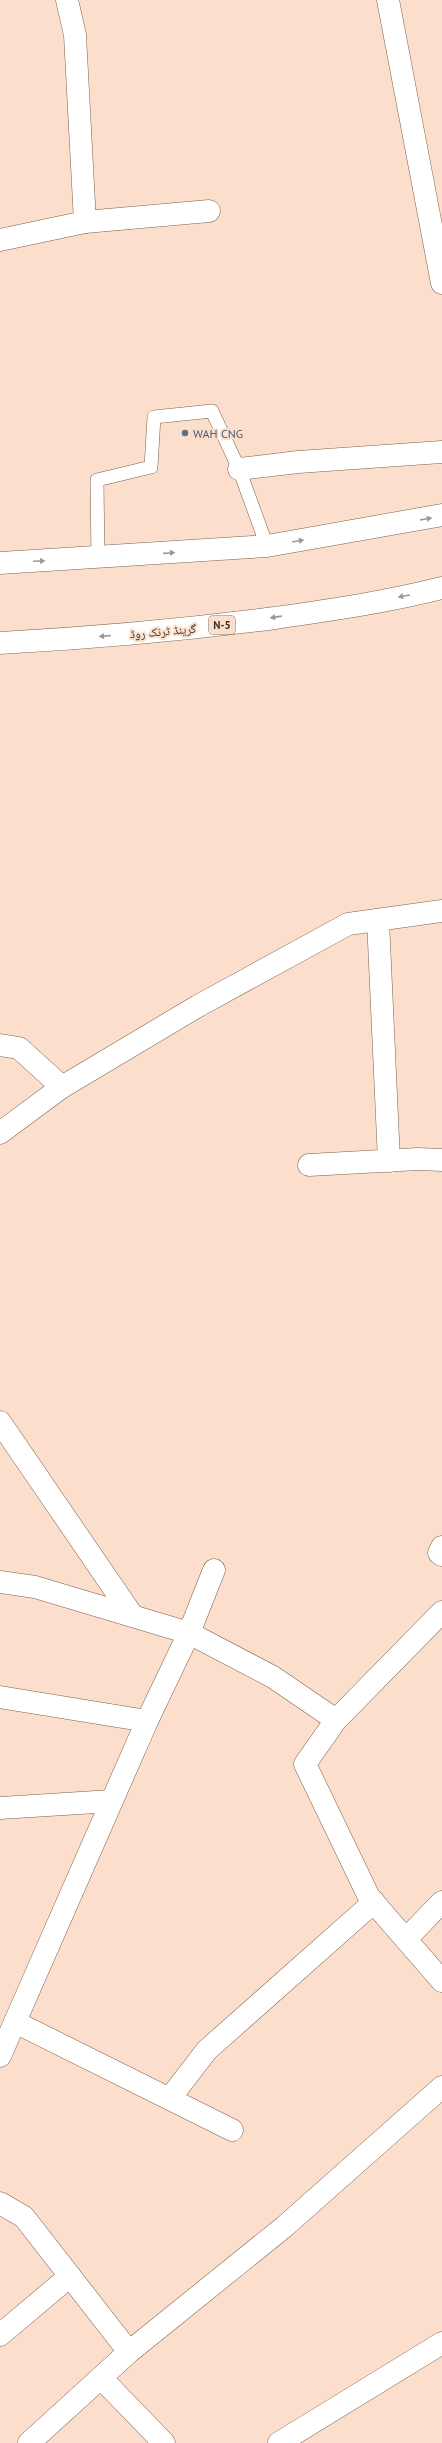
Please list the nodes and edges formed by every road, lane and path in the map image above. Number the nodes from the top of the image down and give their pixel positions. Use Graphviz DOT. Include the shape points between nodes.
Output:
graph roads {
  1 [pos="67,0"];
  2 [pos="388,0"];
  3 [pos="209,211"];
  4 [pos="435,211"];
  5 [pos="85,222"];
  6 [pos="0,240"];
  7 [pos="442,283"];
  8 [pos="442,452"];
  9 [pos="239,469"];
  10 [pos="442,515"];
  11 [pos="267,546"];
  12 [pos="98,558"];
  13 [pos="0,563"];
  14 [pos="442,588"];
  15 [pos="0,643"];
  16 [pos="442,911"];
  17 [pos="378,920"];
  18 [pos="0,1045"];
  19 [pos="62,1087"];
  20 [pos="0,1133"];
  21 [pos="442,1160"];
  22 [pos="389,1161"];
  23 [pos="309,1165"];
  24 [pos="0,1422"];
  25 [pos="442,1547"];
  26 [pos="442,1555"];
  27 [pos="214,1570"];
  28 [pos="0,1582"];
  29 [pos="442,1612"];
  30 [pos="132,1616"];
  31 [pos="189,1633"];
  32 [pos="0,1697"];
  33 [pos="336,1720"];
  34 [pos="147,1721"];
  35 [pos="112,1801"];
  36 [pos="0,1808"];
  37 [pos="374,1902"];
  38 [pos="442,1902"];
  39 [pos="406,1939"];
  40 [pos="442,1981"];
  41 [pos="15,2022"];
  42 [pos="0,2056"];
  43 [pos="442,2087"];
  44 [pos="170,2098"];
  45 [pos="232,2130"];
  46 [pos="0,2202"];
  47 [pos="70,2276"];
  48 [pos="0,2335"];
  49 [pos="442,2343"];
  50 [pos="129,2352"];
  51 [pos="101,2378"];
  52 [pos="29,2443"];
  53 [pos="164,2443"];
  54 [pos="279,2443"];
  1 -- 5 [label="main road" via="75,35"];
  2 -- 4 [label="main road"];
  3 -- 5 [label="main road"];
  4 -- 7 [label="main road"];
  5 -- 6 [label="main road"];
  8 -- 9 [label="main road" via="298,462"];
  9 -- 11 [label="lane"];
  9 -- 12 [label="lane" via="212,411 154,417 151,467 96,480"];
  11 -- 10 [label="main road, one-way"];
  12 -- 11 [label="main road, one-way"];
  13 -- 12 [label="main road, one-way"];
  14 -- 15 [label="main road, گرینڈ ٹرنک روڈ / N-5, one-way" via="319,612 200,628"];
  16 -- 17 [label="main road"];
  17 -- 19 [label="main road" via="348,924 198,1006"];
  17 -- 22 [label="main road"];
  18 -- 19 [label="main road" via="19,1048"];
  19 -- 20 [label="main road"];
  21 -- 22 [label="main road"];
  22 -- 23 [label="main road"];
  24 -- 30 [label="main road"];
  25 -- 26 [label="main road" via="438,1553"];
  27 -- 31 [label="main road"];
  28 -- 30 [label="main road" via="35,1586"];
  29 -- 33 [label="main road"];
  30 -- 31 [label="main road"];
  31 -- 33 [label="main road" via="273,1677"];
  31 -- 34 [label="main road"];
  32 -- 34 [label="main road"];
  33 -- 37 [label="main road" via="305,1764 369,1897"];
  34 -- 35 [label="main road"];
  35 -- 36 [label="main road"];
  35 -- 41 [label="main road"];
  37 -- 39 [label="main road"];
  37 -- 44 [label="main road" via="207,2050"];
  38 -- 39 [label="main road"];
  39 -- 40 [label="main road"];
  41 -- 42 [label="main road"];
  41 -- 44 [label="main road"];
  43 -- 50 [label="main road" via="284,2227"];
  44 -- 45 [label="main road"];
  46 -- 47 [label="main road" via="24,2217"];
  47 -- 48 [label="main road"];
  47 -- 50 [label="main road"];
  49 -- 54 [label="main road"];
  50 -- 51 [label="main road"];
  51 -- 52 [label="main road"];
  51 -- 53 [label="main road"];
}
